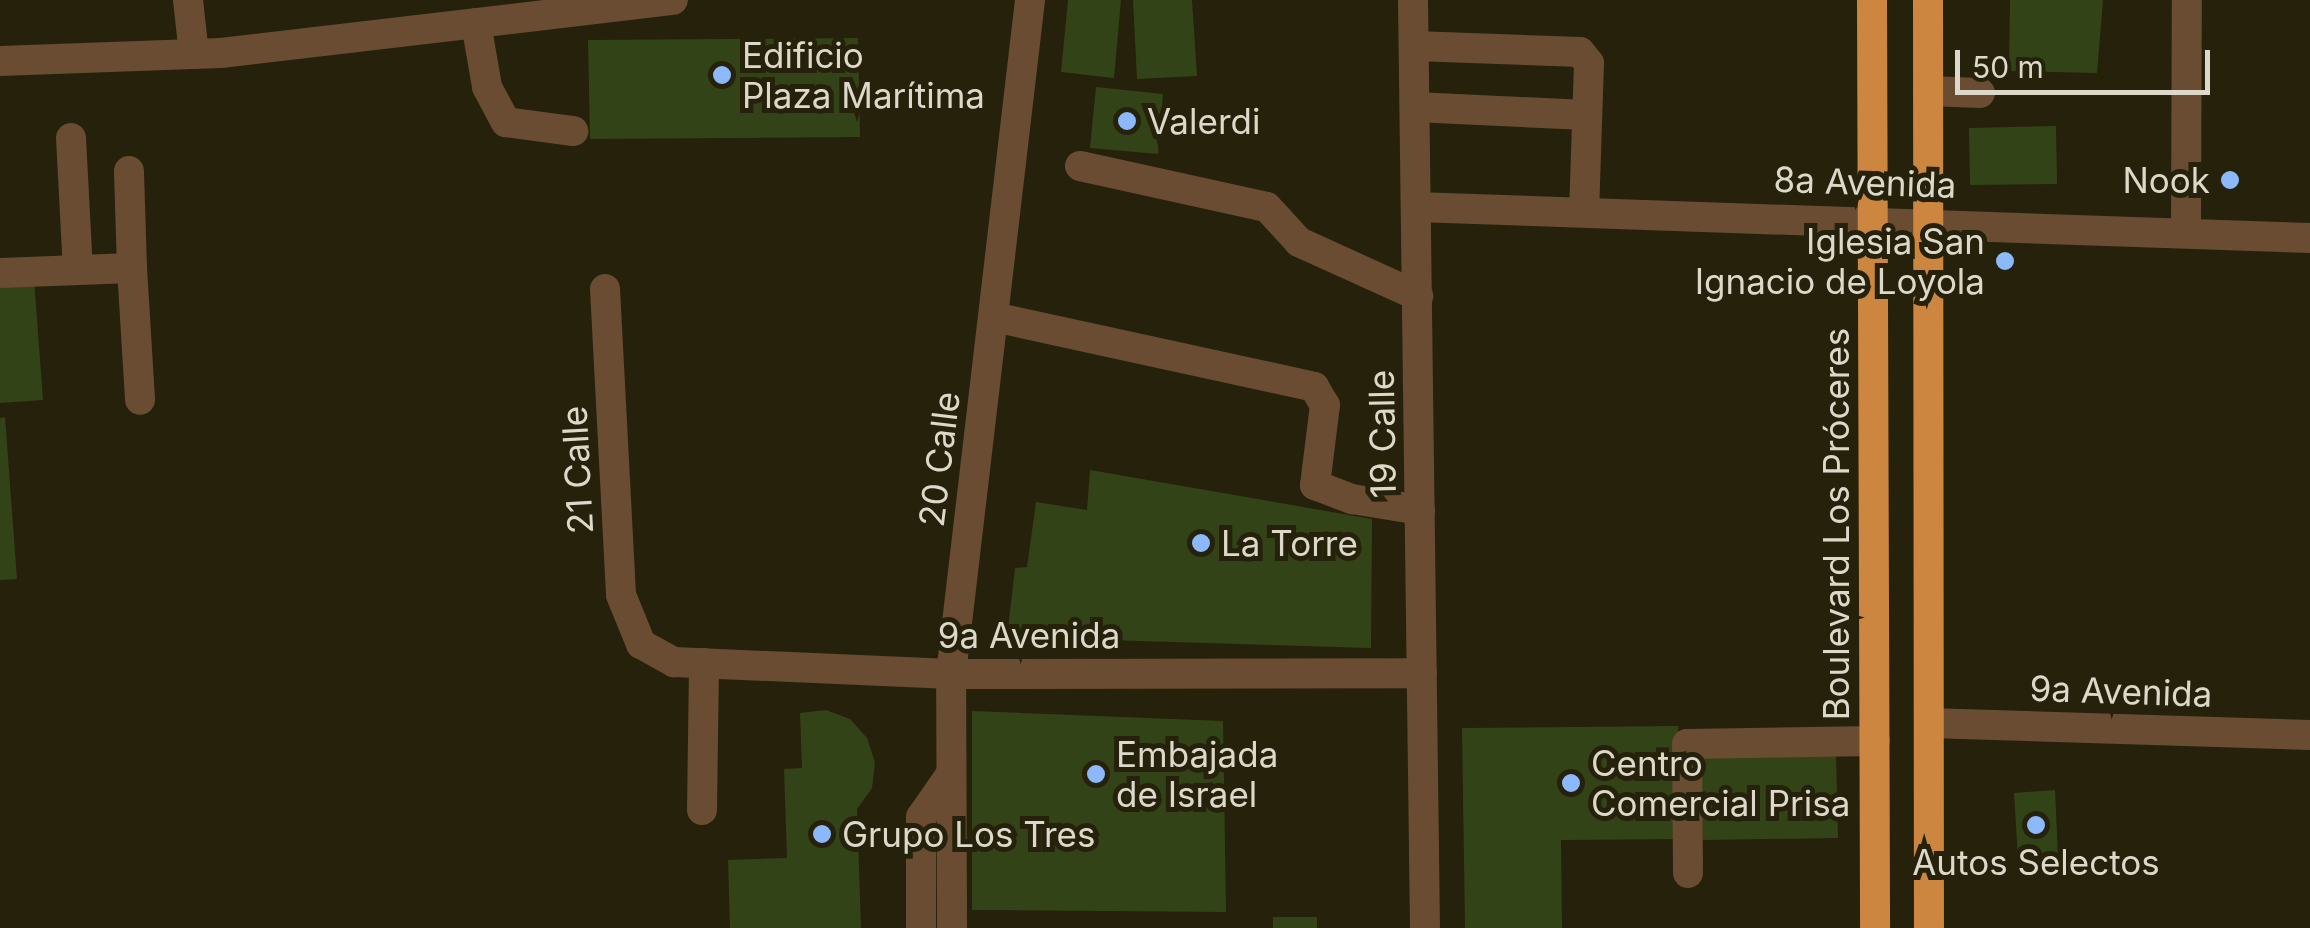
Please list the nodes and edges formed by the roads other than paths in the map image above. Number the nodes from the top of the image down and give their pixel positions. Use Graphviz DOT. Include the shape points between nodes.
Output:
graph roads {
  1 [pos="188,0"];
  2 [pos="673,0"];
  3 [pos="1030,0"];
  4 [pos="1414,0"];
  5 [pos="1872,0"];
  6 [pos="1928,0"];
  7 [pos="2187,0"];
  8 [pos="588,5"];
  9 [pos="428,14"];
  10 [pos="476,24"];
  11 [pos="1414,46"];
  12 [pos="194,54"];
  13 [pos="0,61"];
  14 [pos="1928,91"];
  15 [pos="1980,93"];
  16 [pos="1415,108"];
  17 [pos="1586,115"];
  18 [pos="573,131"];
  19 [pos="71,138"];
  20 [pos="1080,166"];
  21 [pos="129,171"];
  22 [pos="1416,207"];
  23 [pos="1584,212"];
  24 [pos="1872,219"];
  25 [pos="1929,221"];
  26 [pos="2186,232"];
  27 [pos="2310,238"];
  28 [pos="132,268"];
  29 [pos="78,270"];
  30 [pos="0,273"];
  31 [pos="605,289"];
  32 [pos="1418,296"];
  33 [pos="994,316"];
  34 [pos="140,400"];
  35 [pos="1420,510"];
  36 [pos="641,644"];
  37 [pos="704,663"];
  38 [pos="1422,673"];
  39 [pos="951,674"];
  40 [pos="1929,722"];
  41 [pos="2310,735"];
  42 [pos="1874,741"];
  43 [pos="951,774"];
  44 [pos="702,810"];
  45 [pos="1688,873"];
  46 [pos="921,928"];
  47 [pos="952,928"];
  48 [pos="1425,928"];
  49 [pos="1875,928"];
  50 [pos="1929,928"];
  1 -- 12 [label="street"];
  2 -- 8 [label="street"];
  3 -- 33 [label="street, 20 Calle"];
  4 -- 11 [label="street, 19 Calle"];
  5 -- 24 [label="highway, Boulevard Los Próceres"];
  6 -- 14 [label="highway"];
  7 -- 26 [label="street"];
  8 -- 10 [label="street"];
  9 -- 10 [label="street"];
  9 -- 12 [label="street"];
  10 -- 18 [label="street" via="487,87 506,122"];
  11 -- 16 [label="street, 19 Calle"];
  11 -- 17 [label="street" via="1580,52 1588,63"];
  12 -- 13 [label="street"];
  14 -- 15 [label="street"];
  14 -- 25 [label="highway"];
  16 -- 17 [label="street"];
  16 -- 22 [label="street, 19 Calle"];
  17 -- 23 [label="street"];
  19 -- 29 [label="street"];
  20 -- 32 [label="street" via="1267,207 1300,242"];
  21 -- 28 [label="street"];
  22 -- 23 [label="street, 8a Avenida"];
  22 -- 32 [label="street, 19 Calle"];
  23 -- 24 [label="street, 8a Avenida"];
  24 -- 25 [label="street, 8a Avenida"];
  24 -- 42 [label="highway, Boulevard Los Próceres"];
  25 -- 26 [label="street, 8a Avenida"];
  25 -- 40 [label="highway"];
  26 -- 27 [label="street, 8a Avenida"];
  28 -- 29 [label="street"];
  28 -- 34 [label="street"];
  29 -- 30 [label="street"];
  31 -- 36 [label="street, 21 Calle" via="620,595"];
  32 -- 35 [label="street, 19 Calle"];
  33 -- 35 [label="street" via="1314,387 1326,406 1314,485"];
  33 -- 39 [label="street, 20 Calle"];
  35 -- 38 [label="street, 19 Calle"];
  36 -- 37 [label="street, 9a Avenida" via="674,662"];
  37 -- 39 [label="street, 9a Avenida"];
  37 -- 44 [label="street"];
  38 -- 39 [label="street, 9a Avenida"];
  38 -- 48 [label="street, 19 Calle"];
  39 -- 43 [label="street, 20 Calle"];
  40 -- 41 [label="street, 9a Avenida"];
  40 -- 50 [label="highway"];
  42 -- 45 [label="street" via="1687,744"];
  42 -- 49 [label="highway, Boulevard Los Próceres"];
  43 -- 46 [label="street" via="920,817"];
  43 -- 47 [label="street, 20 Calle"];
}
